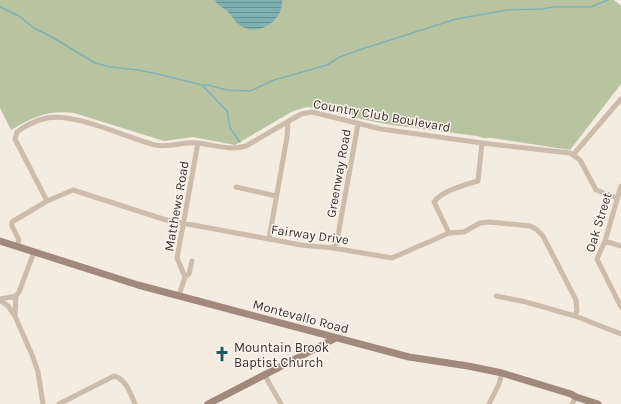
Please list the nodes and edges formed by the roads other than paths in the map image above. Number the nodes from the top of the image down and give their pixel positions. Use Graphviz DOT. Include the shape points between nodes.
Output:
graph roads {
  1 [pos="621,98"];
  2 [pos="288,122"];
  3 [pos="358,124"];
  4 [pos="198,143"];
  5 [pos="482,143"];
  6 [pos="573,155"];
  7 [pos="621,186"];
  8 [pos="236,187"];
  9 [pos="276,196"];
  10 [pos="47,201"];
  11 [pos="618,202"];
  12 [pos="184,223"];
  13 [pos="449,233"];
  14 [pos="269,239"];
  15 [pos="0,241"];
  16 [pos="605,241"];
  17 [pos="17,246"];
  18 [pos="621,246"];
  19 [pos="333,248"];
  20 [pos="34,252"];
  21 [pos="192,261"];
  22 [pos="185,277"];
  23 [pos="179,295"];
  24 [pos="16,296"];
  25 [pos="496,296"];
  26 [pos="0,300"];
  27 [pos="621,306"];
  28 [pos="15,316"];
  29 [pos="575,316"];
  30 [pos="621,334"];
  31 [pos="336,338"];
  32 [pos="502,373"];
  33 [pos="264,374"];
  34 [pos="576,397"];
  35 [pos="43,404"];
  36 [pos="59,404"];
  37 [pos="135,404"];
  38 [pos="208,404"];
  39 [pos="281,404"];
  40 [pos="489,404"];
  41 [pos="572,404"];
  42 [pos="598,404"];
  1 -- 6 [label="street"];
  2 -- 3 [label="street, Country Club Boulevard" via="301,114 312,112"];
  2 -- 4 [label="street, Country Club Boulevard" via="241,147"];
  2 -- 9 [label="street"];
  3 -- 5 [label="street, Country Club Boulevard"];
  3 -- 19 [label="street, Greenway Road" via="337,240"];
  4 -- 10 [label="street, Country Club Boulevard" via="155,144 75,120 47,118 17,132 15,139"];
  4 -- 12 [label="street, Matthews Road"];
  5 -- 6 [label="street, Country Club Boulevard"];
  5 -- 13 [label="street" via="478,181 437,197 434,202"];
  6 -- 11 [label="street" via="580,160 596,190"];
  7 -- 11 [label="street, Oak Street"];
  8 -- 9 [label="street"];
  9 -- 14 [label="street"];
  10 -- 12 [label="street, Fairway Drive" via="73,190 166,220"];
  10 -- 17 [label="street" via="12,222 19,240"];
  11 -- 16 [label="street, Oak Street"];
  12 -- 14 [label="street, Fairway Drive"];
  12 -- 22 [label="street, Matthews Road" via="177,258"];
  13 -- 19 [label="street, Fairway Drive" via="392,258"];
  13 -- 29 [label="street, Fairway Drive" via="464,232 480,223 489,222 518,224 536,229 543,236 576,300"];
  14 -- 19 [label="street, Fairway Drive"];
  15 -- 17 [label="main road, Montevallo Road"];
  16 -- 18 [label="street"];
  16 -- 27 [label="street, Oak Street" via="597,259"];
  17 -- 20 [label="main road, Montevallo Road"];
  20 -- 23 [label="main road, Montevallo Road" via="138,285"];
  20 -- 24 [label="street"];
  21 -- 22 [label="street" via="189,274"];
  22 -- 23 [label="street"];
  23 -- 31 [label="main road, Montevallo Road"];
  24 -- 26 [label="street"];
  24 -- 28 [label="street"];
  25 -- 29 [label="street"];
  26 -- 28 [label="street"];
  28 -- 35 [label="street" via="38,372"];
  29 -- 30 [label="street"];
  31 -- 32 [label="main road, Montevallo Road" via="409,357"];
  31 -- 33 [label="main road"];
  32 -- 34 [label="main road, Montevallo Road"];
  32 -- 40 [label="street"];
  33 -- 38 [label="main road"];
  33 -- 39 [label="street"];
  34 -- 41 [label="street"];
  34 -- 42 [label="main road, Montevallo Road"];
  36 -- 37 [label="street" via="114,376 125,383"];
}
